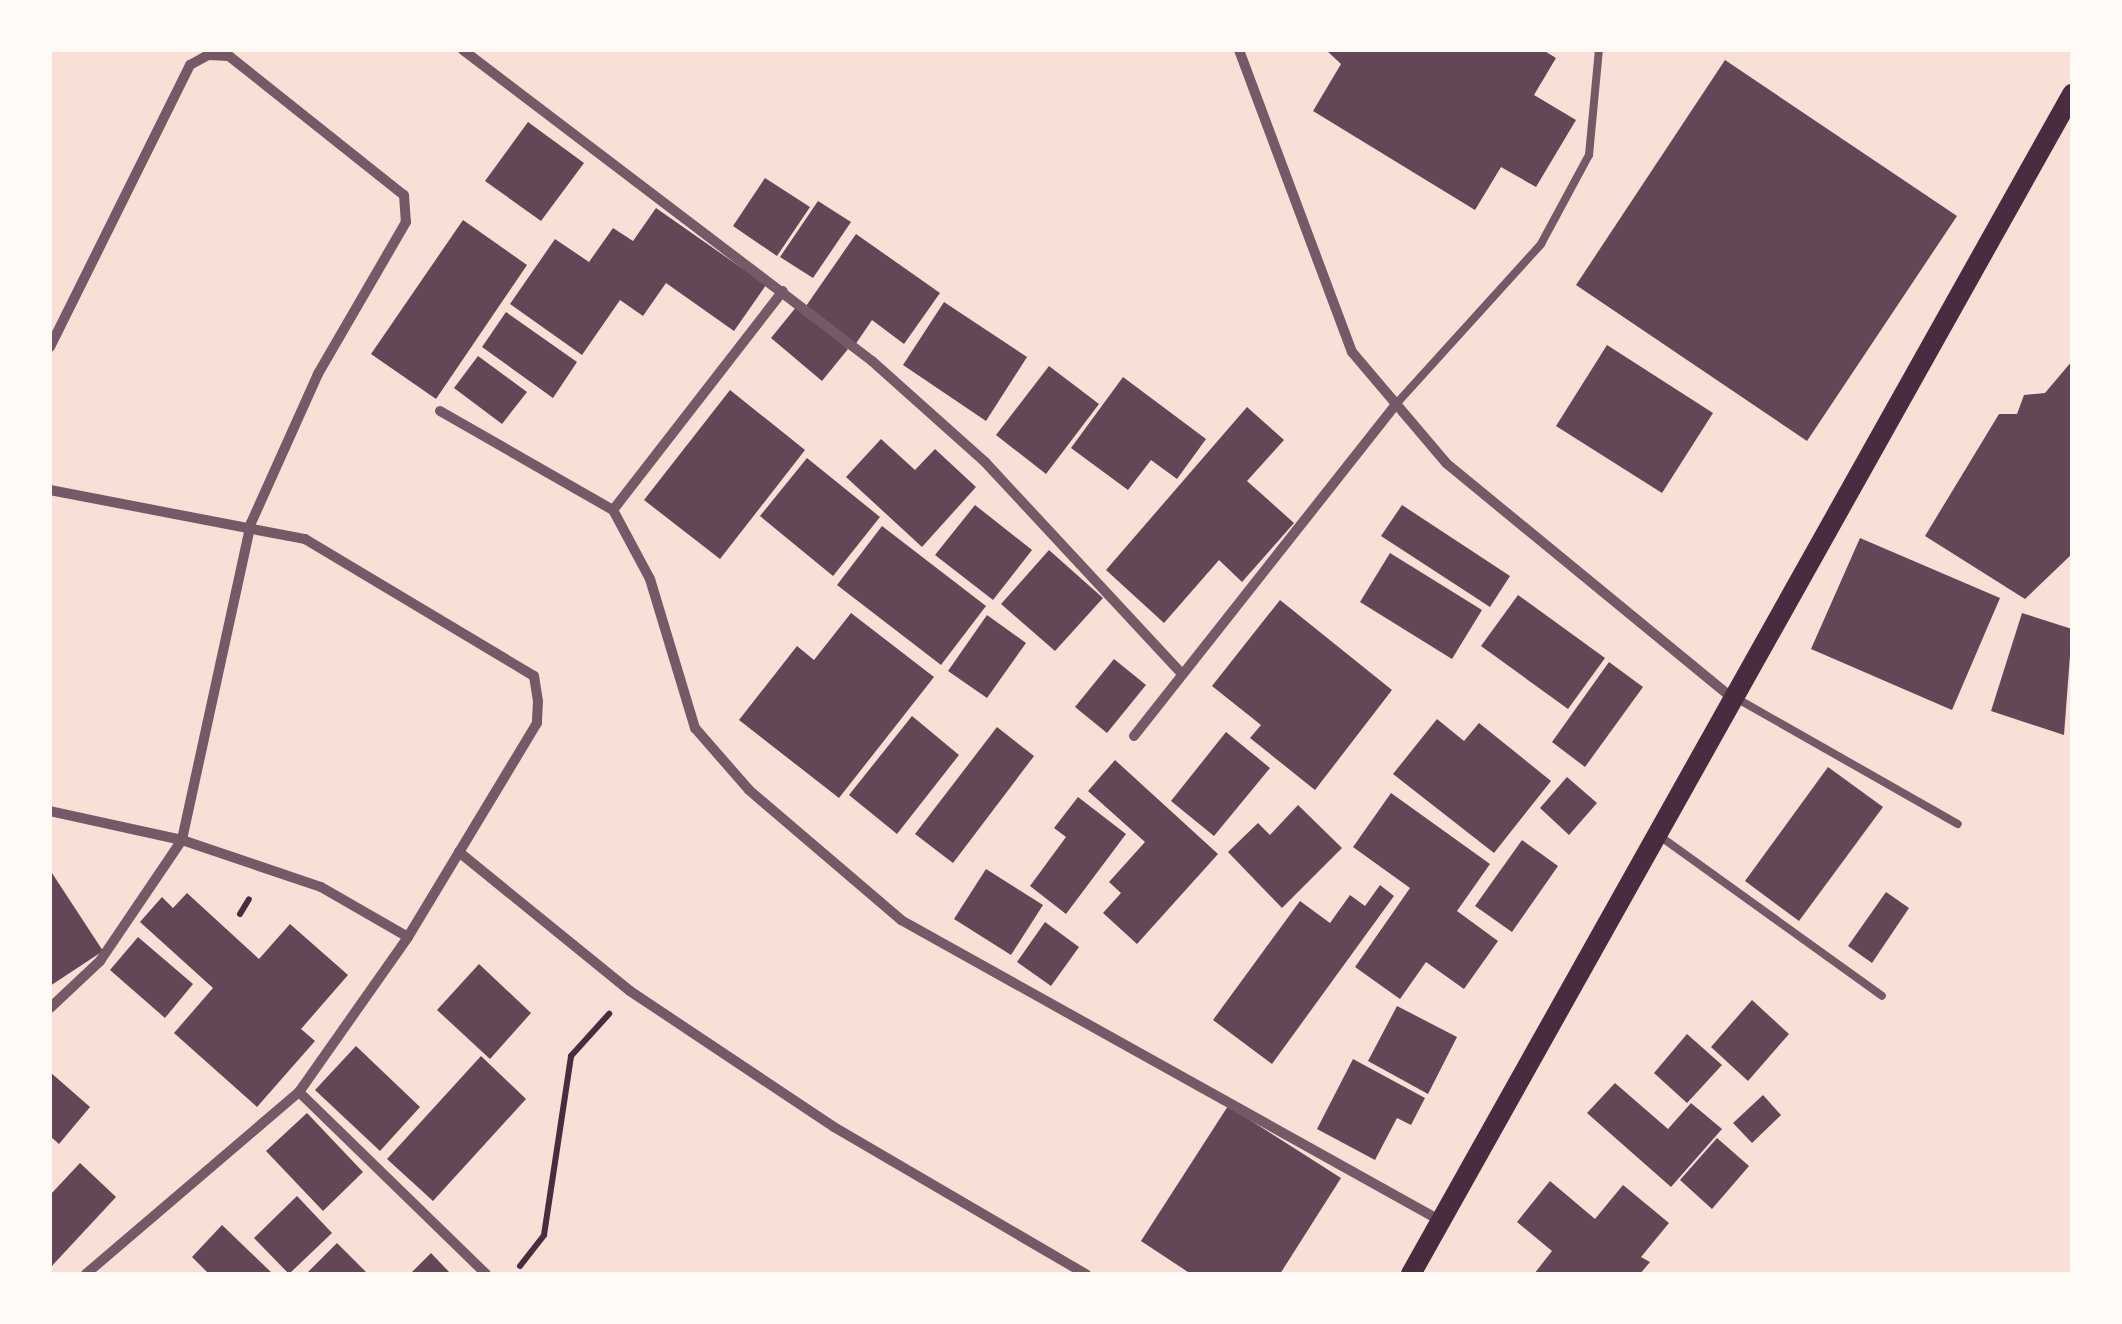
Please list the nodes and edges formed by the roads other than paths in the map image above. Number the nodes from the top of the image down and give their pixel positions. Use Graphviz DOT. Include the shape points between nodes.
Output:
graph roads {
  1 [pos="462,50"];
  2 [pos="1240,50"];
  3 [pos="1599,50"];
  4 [pos="2072,94"];
  5 [pos="782,291"];
  6 [pos="50,347"];
  7 [pos="1398,403"];
  8 [pos="440,411"];
  9 [pos="50,490"];
  10 [pos="613,510"];
  11 [pos="251,523"];
  12 [pos="1182,674"];
  13 [pos="1730,696"];
  14 [pos="1134,736"];
  15 [pos="50,811"];
  16 [pos="1958,824"];
  17 [pos="1661,837"];
  18 [pos="182,840"];
  19 [pos="459,852"];
  20 [pos="408,937"];
  21 [pos="1882,996"];
  22 [pos="50,1008"];
  23 [pos="298,1092"];
  24 [pos="1439,1220"];
  25 [pos="86,1274"];
  26 [pos="486,1274"];
  27 [pos="1086,1274"];
  28 [pos="1411,1274"];
  1 -- 5 [label="street"];
  2 -- 7 [label="street" via="1335,324"];
  3 -- 7 [label="lane" via="1589,156 1540,244"];
  4 -- 13 [label="main road"];
  5 -- 10 [label="street"];
  5 -- 12 [label="street" via="985,462"];
  6 -- 11 [label="street" via="190,65 208,55 229,56 404,195 406,222 318,374"];
  7 -- 12 [label="street"];
  7 -- 13 [label="street" via="1446,463"];
  8 -- 10 [label="street"];
  9 -- 11 [label="street"];
  10 -- 24 [label="street" via="650,579 695,728 820,852 901,920"];
  11 -- 18 [label="street"];
  11 -- 19 [label="street" via="350,560 534,676 537,723"];
  12 -- 14 [label="street"];
  13 -- 16 [label="lane"];
  13 -- 17 [label="main road"];
  15 -- 18 [label="street"];
  17 -- 21 [label="lane"];
  17 -- 24 [label="main road"];
  18 -- 20 [label="street" via="321,886"];
  18 -- 22 [label="street" via="100,961"];
  19 -- 20 [label="street"];
  19 -- 27 [label="street" via="630,991 834,1127"];
  20 -- 23 [label="street"];
  23 -- 25 [label="street"];
  23 -- 26 [label="street"];
  24 -- 28 [label="main road"];
}
